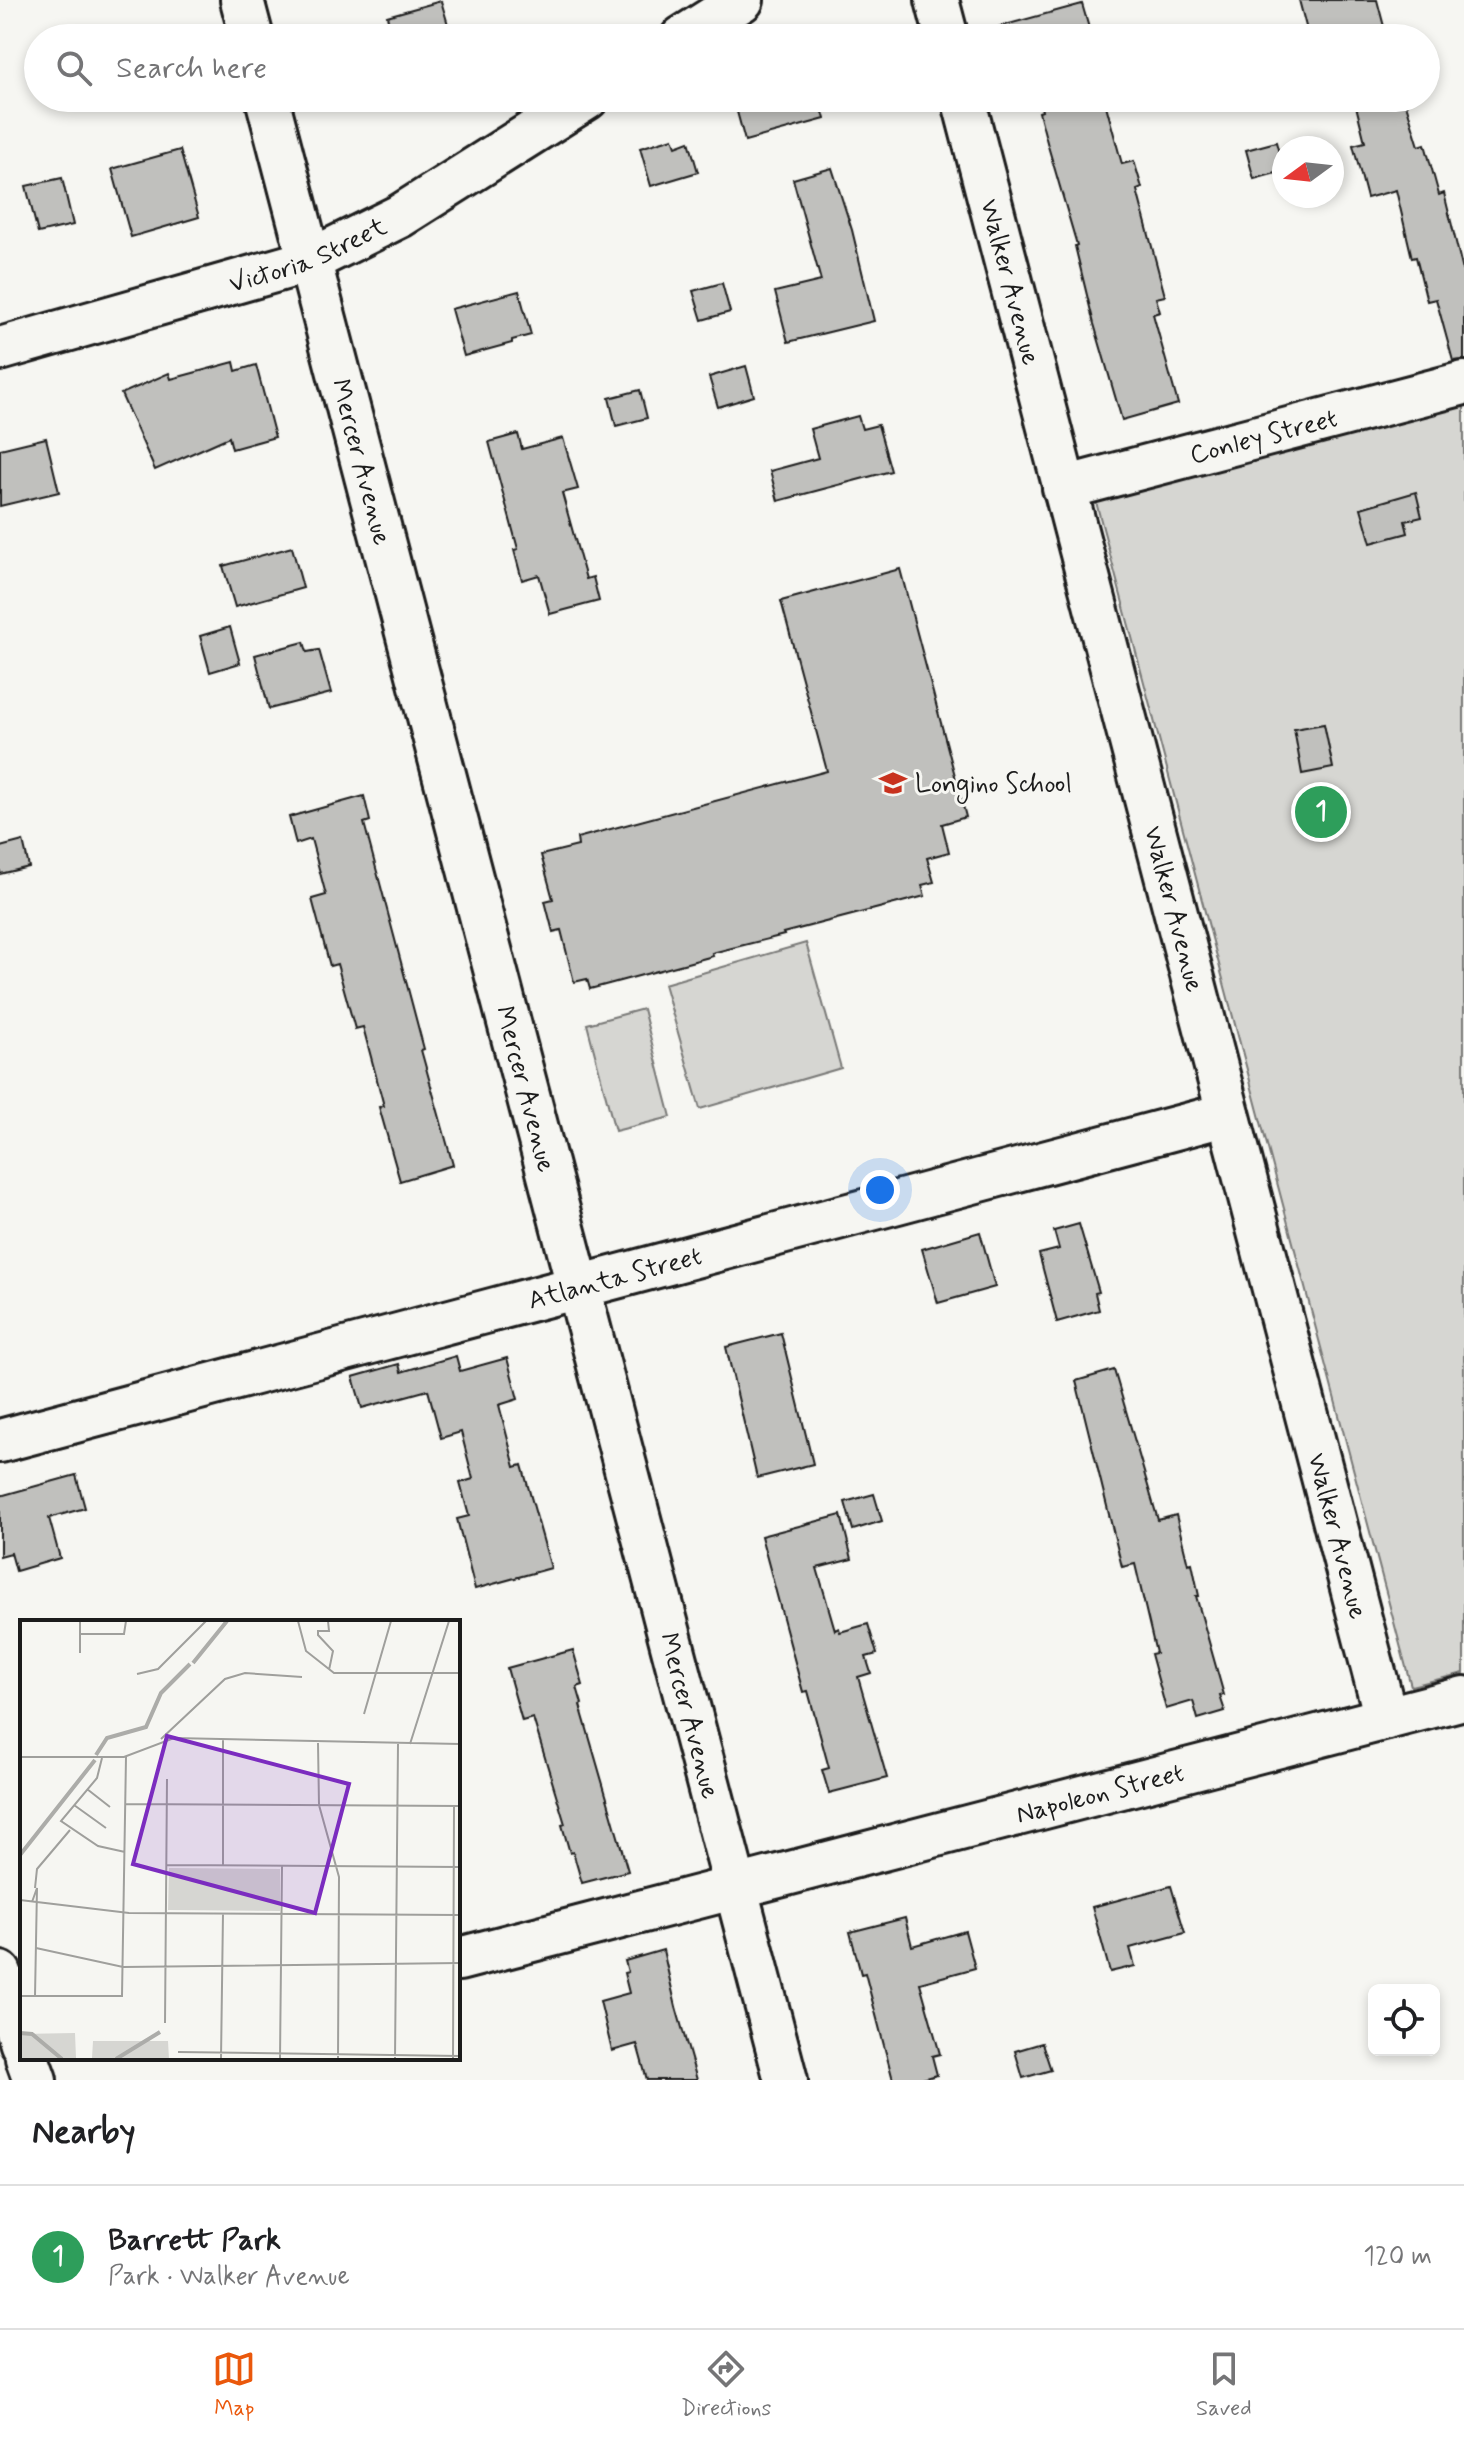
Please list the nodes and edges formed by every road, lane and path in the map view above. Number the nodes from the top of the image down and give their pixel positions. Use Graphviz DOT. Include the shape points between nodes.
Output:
graph roads {
  1 [pos="242,0"];
  2 [pos="742,0"];
  3 [pos="937,0"];
  4 [pos="248,24"];
  5 [pos="704,24"];
  6 [pos="943,24"];
  7 [pos="271,112"];
  8 [pos="565,112"];
  9 [pos="967,112"];
  10 [pos="309,261"];
  11 [pos="0,349"];
  12 [pos="1464,383"];
  13 [pos="1064,488"];
  14 [pos="1228,1114"];
  15 [pos="578,1287"];
  16 [pos="0,1441"];
  17 [pos="1464,1698"];
  18 [pos="1386,1718"];
  19 [pos="736,1889"];
  20 [pos="460,1959"];
  21 [pos="0,1973"];
  22 [pos="20,2038"];
  23 [pos="28,2060"];
  24 [pos="35,2080"];
  25 [pos="786,2080"];
  1 -- 4 [label="street"];
  2 -- 5 [label="street"];
  3 -- 6 [label="street"];
  7 -- 10 [label="street, Mercer Avenue"];
  8 -- 10 [label="street, Victoria Street" via="400,216"];
  9 -- 13 [label="street, Walker Avenue"];
  10 -- 11 [label="street, Victoria Street"];
  10 -- 15 [label="street, Mercer Avenue"];
  12 -- 13 [label="street, Conley Street"];
  13 -- 14 [label="street, Walker Avenue"];
  14 -- 15 [label="street, Atlanta Street"];
  14 -- 18 [label="street, Walker Avenue"];
  15 -- 16 [label="street, Atlanta Street"];
  15 -- 19 [label="street, Mercer Avenue"];
  17 -- 18 [label="street, Napoleon Street"];
  18 -- 19 [label="street, Napoleon Street"];
  19 -- 20 [label="street, Napoleon Street"];
  19 -- 25 [label="street, Mercer Avenue"];
  21 -- 22 [label="street"];
  23 -- 24 [label="street"];
}
